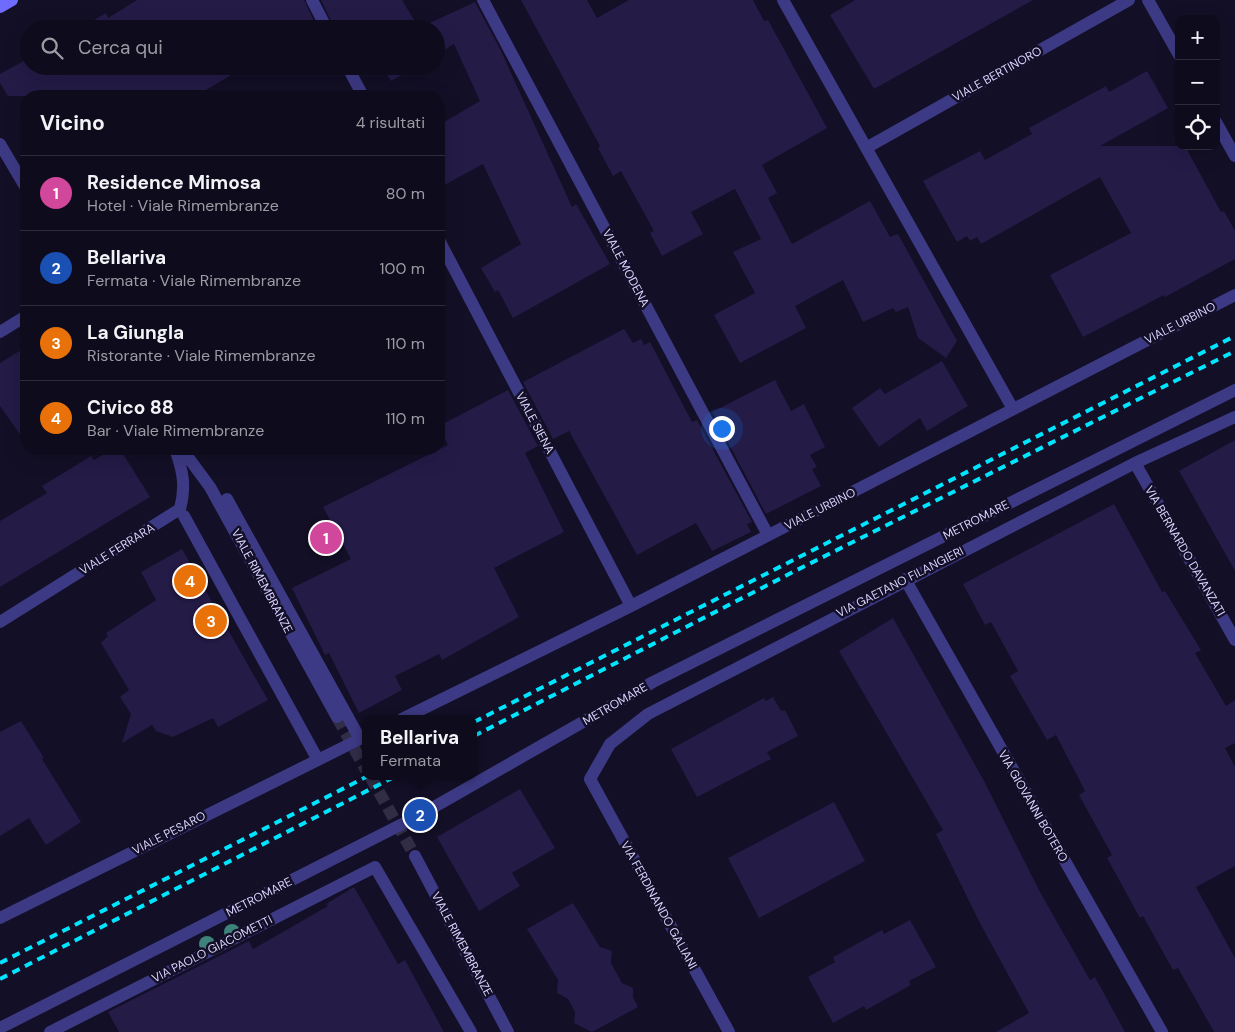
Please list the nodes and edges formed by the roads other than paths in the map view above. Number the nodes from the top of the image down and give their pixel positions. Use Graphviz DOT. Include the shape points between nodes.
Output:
graph roads {
  1 [pos="12,0"];
  2 [pos="312,0"];
  3 [pos="483,0"];
  4 [pos="783,0"];
  5 [pos="1128,0"];
  6 [pos="1148,0"];
  7 [pos="0,7"];
  8 [pos="322,20"];
  9 [pos="1175,49"];
  10 [pos="352,75"];
  11 [pos="360,90"];
  12 [pos="1220,129"];
  13 [pos="0,144"];
  14 [pos="866,148"];
  15 [pos="1235,156"];
  16 [pos="20,178"];
  17 [pos="445,251"];
  18 [pos="1235,295"];
  19 [pos="20,320"];
  20 [pos="0,332"];
  21 [pos="1235,390"];
  22 [pos="1013,409"];
  23 [pos="1235,417"];
  24 [pos="177,455"];
  25 [pos="186,455"];
  26 [pos="1135,463"];
  27 [pos="221,489"];
  28 [pos="184,516"];
  29 [pos="768,535"];
  30 [pos="905,579"];
  31 [pos="631,606"];
  32 [pos="0,622"];
  33 [pos="1235,640"];
  34 [pos="410,715"];
  35 [pos="337,717"];
  36 [pos="362,736"];
  37 [pos="362,738"];
  38 [pos="318,760"];
  39 [pos="590,779"];
  40 [pos="416,856"];
  41 [pos="0,918"];
  42 [pos="0,1028"];
  43 [pos="50,1032"];
  44 [pos="471,1032"];
  45 [pos="508,1032"];
  46 [pos="729,1032"];
  47 [pos="1162,1032"];
  1 -- 7 [label="street"];
  2 -- 8 [label="street"];
  3 -- 29 [label="street, VIALE MODENA"];
  4 -- 14 [label="street"];
  5 -- 14 [label="street, VIALE BERTINORO"];
  6 -- 9 [label="street"];
  10 -- 11 [label="street"];
  12 -- 15 [label="street"];
  13 -- 16 [label="street"];
  14 -- 22 [label="street"];
  17 -- 31 [label="street, VIALE SIENA"];
  18 -- 22 [label="street, VIALE URBINO"];
  19 -- 20 [label="street"];
  21 -- 42 [label="street, METROMARE" via="653,682 420,815"];
  22 -- 29 [label="street, VIALE URBINO"];
  23 -- 26 [label="street, VIA GAETANO FILANGIERI"];
  24 -- 32 [label="street, VIALE FERRARA" via="184,474 185,492 180,509"];
  25 -- 35 [label="street, VIALE RIMEMBRANZE" via="210,487"];
  26 -- 30 [label="street, VIA GAETANO FILANGIERI"];
  26 -- 33 [label="street, VIA BERNARDO DAVANZATI"];
  27 -- 36 [label="street"];
  28 -- 38 [label="street"];
  29 -- 31 [label="street, VIALE URBINO"];
  30 -- 39 [label="street, VIA GAETANO FILANGIERI" via="648,714 610,744"];
  30 -- 47 [label="street, VIA GIOVANNI BOTERO"];
  31 -- 34 [label="street, VIALE URBINO"];
  37 -- 38 [label="street, VIALE PESARO"];
  38 -- 41 [label="street, VIALE PESARO"];
  39 -- 46 [label="street, VIA FERDINANDO GALIANI"];
  40 -- 45 [label="street, VIALE RIMEMBRANZE"];
  43 -- 44 [label="street, VIA PAOLO GIACOMETTI" via="375,867"];
}
